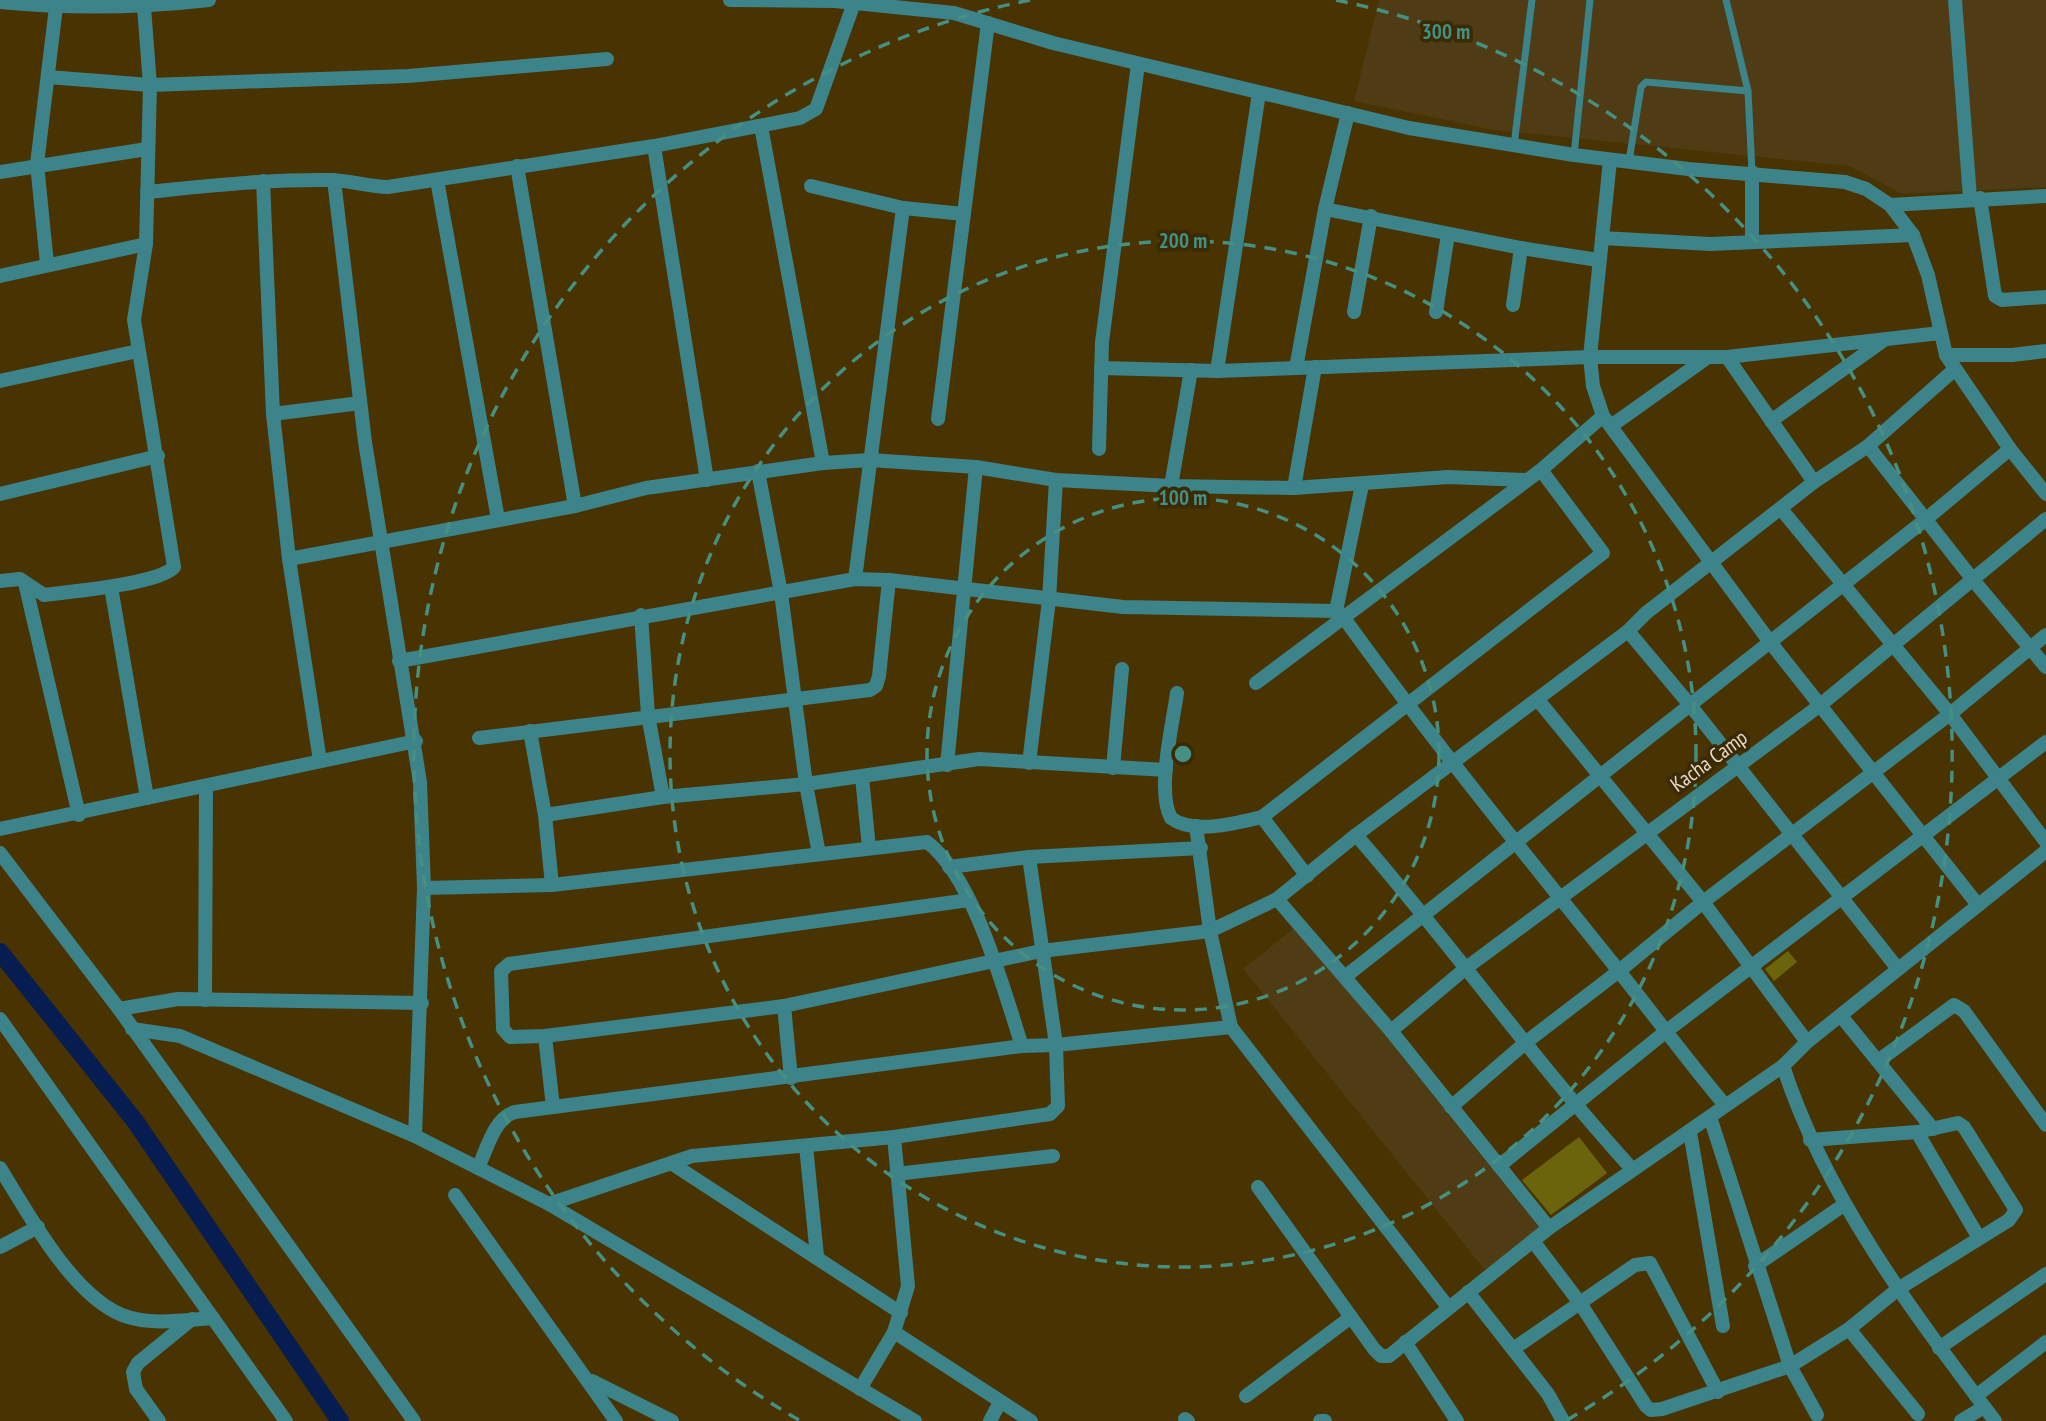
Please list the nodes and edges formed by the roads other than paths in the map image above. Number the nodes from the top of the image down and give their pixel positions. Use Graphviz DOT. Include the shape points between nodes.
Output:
graph roads {
  1 [pos="209,0"];
  2 [pos="730,0"];
  3 [pos="1532,0"];
  4 [pos="1590,0"];
  5 [pos="1726,0"];
  6 [pos="1955,0"];
  7 [pos="829,1"];
  8 [pos="0,2"];
  9 [pos="854,3"];
  10 [pos="78,4"];
  11 [pos="126,4"];
  12 [pos="56,7"];
  13 [pos="144,7"];
  14 [pos="988,23"];
  15 [pos="607,59"];
  16 [pos="1138,64"];
  17 [pos="48,77"];
  18 [pos="150,85"];
  19 [pos="1748,91"];
  20 [pos="1259,93"];
  21 [pos="1348,113"];
  22 [pos="761,126"];
  23 [pos="654,146"];
  24 [pos="1514,147"];
  25 [pos="147,149"];
  26 [pos="1574,155"];
  27 [pos="1610,160"];
  28 [pos="1629,162"];
  29 [pos="37,164"];
  30 [pos="517,166"];
  31 [pos="0,172"];
  32 [pos="1752,172"];
  33 [pos="334,180"];
  34 [pos="438,180"];
  35 [pos="263,181"];
  36 [pos="811,187"];
  37 [pos="147,192"];
  38 [pos="2046,196"];
  39 [pos="1975,198"];
  40 [pos="1890,205"];
  41 [pos="902,208"];
  42 [pos="1325,209"];
  43 [pos="964,214"];
  44 [pos="1371,216"];
  45 [pos="1448,234"];
  46 [pos="1913,235"];
  47 [pos="1602,238"];
  48 [pos="1752,242"];
  49 [pos="146,244"];
  50 [pos="1521,248"];
  51 [pos="1598,260"];
  52 [pos="47,264"];
  53 [pos="0,276"];
  54 [pos="2046,297"];
  55 [pos="1513,305"];
  56 [pos="1354,312"];
  57 [pos="1436,312"];
  58 [pos="1940,333"];
  59 [pos="1885,339"];
  60 [pos="138,351"];
  61 [pos="2046,351"];
  62 [pos="1946,355"];
  63 [pos="1727,356"];
  64 [pos="1590,357"];
  65 [pos="1708,357"];
  66 [pos="1315,367"];
  67 [pos="1101,368"];
  68 [pos="1296,368"];
  69 [pos="1191,370"];
  70 [pos="1954,370"];
  71 [pos="1217,372"];
  72 [pos="0,381"];
  73 [pos="360,403"];
  74 [pos="273,414"];
  75 [pos="938,419"];
  76 [pos="1607,421"];
  77 [pos="1771,421"];
  78 [pos="1868,446"];
  79 [pos="1099,449"];
  80 [pos="2010,449"];
  81 [pos="158,456"];
  82 [pos="870,460"];
  83 [pos="823,463"];
  84 [pos="976,467"];
  85 [pos="1541,470"];
  86 [pos="758,471"];
  87 [pos="707,480"];
  88 [pos="1056,480"];
  89 [pos="1525,480"];
  90 [pos="1814,482"];
  91 [pos="1363,485"];
  92 [pos="1171,486"];
  93 [pos="1294,488"];
  94 [pos="0,494"];
  95 [pos="2046,494"];
  96 [pos="575,506"];
  97 [pos="1782,509"];
  98 [pos="498,519"];
  99 [pos="2046,519"];
  100 [pos="1925,520"];
  101 [pos="383,542"];
  102 [pos="289,559"];
  103 [pos="1711,565"];
  104 [pos="856,579"];
  105 [pos="889,580"];
  106 [pos="0,581"];
  107 [pos="1973,581"];
  108 [pos="25,583"];
  109 [pos="1843,584"];
  110 [pos="111,587"];
  111 [pos="965,589"];
  112 [pos="781,593"];
  113 [pos="1049,600"];
  114 [pos="1340,614"];
  115 [pos="641,615"];
  116 [pos="1628,631"];
  117 [pos="2046,635"];
  118 [pos="1770,642"];
  119 [pos="1892,647"];
  120 [pos="2031,647"];
  121 [pos="399,661"];
  122 [pos="2046,667"];
  123 [pos="1122,669"];
  124 [pos="1256,683"];
  125 [pos="1177,692"];
  126 [pos="794,697"];
  127 [pos="1538,700"];
  128 [pos="1690,705"];
  129 [pos="1407,706"];
  130 [pos="1819,706"];
  131 [pos="1950,714"];
  132 [pos="648,715"];
  133 [pos="530,732"];
  134 [pos="479,738"];
  135 [pos="416,741"];
  136 [pos="2046,742"];
  137 [pos="320,761"];
  138 [pos="1454,762"];
  139 [pos="1029,763"];
  140 [pos="947,765"];
  141 [pos="1113,768"];
  142 [pos="1738,768"];
  143 [pos="1167,770"];
  144 [pos="1871,772"];
  145 [pos="862,776"];
  146 [pos="1600,776"];
  147 [pos="1998,781"];
  148 [pos="806,784"];
  149 [pos="206,788"];
  150 [pos="663,797"];
  151 [pos="147,798"];
  152 [pos="79,815"];
  153 [pos="545,815"];
  154 [pos="1262,817"];
  155 [pos="1196,826"];
  156 [pos="0,829"];
  157 [pos="1645,832"];
  158 [pos="1789,833"];
  159 [pos="1356,835"];
  160 [pos="1924,837"];
  161 [pos="1516,842"];
  162 [pos="2046,842"];
  163 [pos="869,848"];
  164 [pos="1201,848"];
  165 [pos="2046,851"];
  166 [pos="0,853"];
  167 [pos="819,854"];
  168 [pos="1029,857"];
  169 [pos="949,867"];
  170 [pos="1307,876"];
  171 [pos="552,885"];
  172 [pos="424,888"];
  173 [pos="1277,899"];
  174 [pos="1843,899"];
  175 [pos="969,900"];
  176 [pos="1559,900"];
  177 [pos="1703,902"];
  178 [pos="1978,905"];
  179 [pos="1425,914"];
  180 [pos="1210,931"];
  181 [pos="1041,951"];
  182 [pos="995,963"];
  183 [pos="1466,968"];
  184 [pos="1751,968"];
  185 [pos="1898,969"];
  186 [pos="1619,971"];
  187 [pos="1346,976"];
  188 [pos="205,1000"];
  189 [pos="422,1003"];
  190 [pos="784,1006"];
  191 [pos="119,1009"];
  192 [pos="1841,1016"];
  193 [pos="0,1019"];
  194 [pos="1231,1027"];
  195 [pos="132,1029"];
  196 [pos="1391,1031"];
  197 [pos="1664,1033"];
  198 [pos="545,1036"];
  199 [pos="1807,1042"];
  200 [pos="1525,1043"];
  201 [pos="1056,1045"];
  202 [pos="1022,1046"];
  203 [pos="1878,1061"];
  204 [pos="1783,1066"];
  205 [pos="791,1078"];
  206 [pos="1724,1104"];
  207 [pos="1574,1105"];
  208 [pos="552,1107"];
  209 [pos="1451,1107"];
  210 [pos="1710,1117"];
  211 [pos="2046,1125"];
  212 [pos="1933,1129"];
  213 [pos="1690,1132"];
  214 [pos="1917,1132"];
  215 [pos="415,1136"];
  216 [pos="894,1137"];
  217 [pos="1810,1140"];
  218 [pos="806,1146"];
  219 [pos="1053,1156"];
  220 [pos="671,1163"];
  221 [pos="1499,1166"];
  222 [pos="0,1168"];
  223 [pos="478,1168"];
  224 [pos="1632,1169"];
  225 [pos="896,1174"];
  226 [pos="1258,1187"];
  227 [pos="455,1195"];
  228 [pos="549,1204"];
  229 [pos="1845,1204"];
  230 [pos="38,1227"];
  231 [pos="1549,1228"];
  232 [pos="1979,1238"];
  233 [pos="1533,1241"];
  234 [pos="0,1247"];
  235 [pos="817,1256"];
  236 [pos="1755,1266"];
  237 [pos="2046,1274"];
  238 [pos="1898,1289"];
  239 [pos="1468,1292"];
  240 [pos="1580,1303"];
  241 [pos="1448,1307"];
  242 [pos="901,1313"];
  243 [pos="1352,1317"];
  244 [pos="213,1318"];
  245 [pos="192,1319"];
  246 [pos="1723,1326"];
  247 [pos="1849,1329"];
  248 [pos="894,1332"];
  249 [pos="1405,1342"];
  250 [pos="2046,1342"];
  251 [pos="1939,1348"];
  252 [pos="1513,1349"];
  253 [pos="1790,1366"];
  254 [pos="589,1380"];
  255 [pos="860,1389"];
  256 [pos="1718,1392"];
  257 [pos="1246,1396"];
  258 [pos="1980,1401"];
  259 [pos="1000,1402"];
  260 [pos="1918,1414"];
  261 [pos="1817,1415"];
  262 [pos="159,1421"];
  263 [pos="286,1421"];
  264 [pos="414,1421"];
  265 [pos="617,1421"];
  266 [pos="672,1421"];
  267 [pos="915,1421"];
  268 [pos="990,1421"];
  269 [pos="1031,1421"];
  270 [pos="1457,1421"];
  271 [pos="1563,1421"];
  272 [pos="1961,1421"];
  273 [pos="1995,1421"];
  1 -- 13 [label="street"];
  2 -- 7 [label="street"];
  3 -- 24 [label="lane"];
  4 -- 26 [label="lane"];
  5 -- 19 [label="lane"];
  6 -- 39 [label="street"];
  7 -- 9 [label="street"];
  8 -- 12 [label="street"];
  9 -- 14 [label="street" via="954,13"];
  9 -- 22 [label="street" via="816,108 800,118"];
  10 -- 11 [label="street"];
  10 -- 12 [label="street"];
  11 -- 13 [label="street"];
  12 -- 17 [label="street"];
  13 -- 18 [label="street"];
  14 -- 16 [label="street"];
  14 -- 43 [label="street"];
  15 -- 18 [label="street" via="408,76"];
  16 -- 20 [label="street"];
  16 -- 67 [label="street"];
  17 -- 18 [label="street"];
  17 -- 29 [label="street"];
  18 -- 25 [label="street"];
  19 -- 28 [label="lane" via="1646,82 1641,88"];
  19 -- 32 [label="lane"];
  20 -- 21 [label="street"];
  20 -- 71 [label="street"];
  21 -- 24 [label="street"];
  21 -- 42 [label="street"];
  22 -- 23 [label="street"];
  22 -- 83 [label="street"];
  23 -- 30 [label="street"];
  23 -- 87 [label="street"];
  24 -- 26 [label="street"];
  25 -- 29 [label="street"];
  25 -- 37 [label="street"];
  26 -- 27 [label="street"];
  27 -- 28 [label="street"];
  27 -- 47 [label="street"];
  28 -- 32 [label="street"];
  29 -- 31 [label="street"];
  29 -- 52 [label="street"];
  30 -- 34 [label="street"];
  30 -- 96 [label="street"];
  32 -- 40 [label="street" via="1845,182"];
  32 -- 48 [label="street"];
  33 -- 34 [label="street" via="370,187"];
  33 -- 35 [label="street"];
  33 -- 73 [label="street"];
  34 -- 98 [label="street"];
  35 -- 37 [label="street"];
  35 -- 74 [label="street"];
  36 -- 41 [label="street"];
  37 -- 49 [label="street"];
  38 -- 39 [label="street"];
  39 -- 40 [label="street"];
  39 -- 54 [label="street" via="1995,296 2002,300"];
  40 -- 46 [label="street"];
  41 -- 43 [label="street"];
  41 -- 82 [label="street"];
  42 -- 44 [label="street"];
  42 -- 68 [label="street"];
  43 -- 75 [label="street"];
  44 -- 45 [label="street"];
  44 -- 56 [label="street"];
  45 -- 50 [label="street"];
  45 -- 57 [label="street"];
  46 -- 48 [label="street"];
  46 -- 58 [label="street" via="1928,275"];
  47 -- 48 [label="street"];
  47 -- 51 [label="street"];
  49 -- 52 [label="street"];
  49 -- 60 [label="street" via="135,303"];
  50 -- 51 [label="street"];
  50 -- 55 [label="street"];
  51 -- 64 [label="street"];
  52 -- 53 [label="street"];
  58 -- 59 [label="street"];
  58 -- 62 [label="street"];
  59 -- 63 [label="street"];
  59 -- 77 [label="street"];
  60 -- 72 [label="street"];
  60 -- 81 [label="street"];
  61 -- 62 [label="street"];
  62 -- 70 [label="street"];
  63 -- 65 [label="street"];
  63 -- 77 [label="street"];
  64 -- 65 [label="street"];
  64 -- 66 [label="street"];
  64 -- 76 [label="street" via="1593,386"];
  65 -- 76 [label="street"];
  66 -- 68 [label="street"];
  66 -- 93 [label="street"];
  67 -- 69 [label="street"];
  67 -- 79 [label="street"];
  68 -- 71 [label="street"];
  69 -- 71 [label="street"];
  69 -- 92 [label="street"];
  70 -- 78 [label="street"];
  70 -- 80 [label="street"];
  73 -- 74 [label="street"];
  73 -- 101 [label="street"];
  74 -- 102 [label="street"];
  76 -- 85 [label="street"];
  76 -- 103 [label="street"];
  77 -- 90 [label="street"];
  78 -- 90 [label="street"];
  78 -- 100 [label="street"];
  80 -- 95 [label="street"];
  80 -- 100 [label="street"];
  81 -- 94 [label="street"];
  81 -- 110 [label="street" via="174,568"];
  82 -- 83 [label="street"];
  82 -- 84 [label="street"];
  82 -- 104 [label="street"];
  83 -- 86 [label="street"];
  84 -- 88 [label="street"];
  84 -- 111 [label="street"];
  85 -- 89 [label="street"];
  85 -- 129 [label="street" via="1603,554"];
  86 -- 87 [label="street"];
  86 -- 112 [label="street"];
  87 -- 96 [label="street" via="646,488"];
  88 -- 92 [label="street"];
  88 -- 113 [label="street"];
  89 -- 91 [label="street" via="1448,477"];
  89 -- 114 [label="street"];
  90 -- 97 [label="street"];
  91 -- 93 [label="street"];
  91 -- 114 [label="street"];
  92 -- 93 [label="street"];
  96 -- 98 [label="street"];
  97 -- 103 [label="street"];
  97 -- 109 [label="street"];
  98 -- 101 [label="street"];
  99 -- 107 [label="street, Kacha Camp"];
  100 -- 107 [label="street"];
  100 -- 109 [label="street"];
  101 -- 102 [label="street"];
  101 -- 121 [label="street"];
  102 -- 137 [label="street"];
  103 -- 116 [label="street"];
  103 -- 118 [label="street"];
  104 -- 105 [label="street"];
  104 -- 112 [label="street"];
  105 -- 111 [label="street"];
  105 -- 126 [label="street" via="876,686"];
  106 -- 108 [label="street"];
  107 -- 119 [label="street, Kacha Camp"];
  107 -- 120 [label="street"];
  108 -- 110 [label="street" via="44,595"];
  108 -- 152 [label="street"];
  109 -- 118 [label="street"];
  109 -- 119 [label="street"];
  110 -- 151 [label="street"];
  111 -- 113 [label="street"];
  111 -- 140 [label="street"];
  112 -- 115 [label="street"];
  112 -- 126 [label="street"];
  113 -- 114 [label="street"];
  113 -- 139 [label="street"];
  114 -- 124 [label="street"];
  114 -- 129 [label="street"];
  115 -- 121 [label="street"];
  115 -- 132 [label="street"];
  116 -- 127 [label="street"];
  116 -- 128 [label="street"];
  117 -- 120 [label="street"];
  118 -- 128 [label="street"];
  118 -- 130 [label="street"];
  119 -- 130 [label="street, Kacha Camp"];
  119 -- 131 [label="street"];
  120 -- 122 [label="street"];
  120 -- 131 [label="street"];
  121 -- 135 [label="street"];
  123 -- 141 [label="street"];
  125 -- 143 [label="street"];
  126 -- 132 [label="street"];
  126 -- 148 [label="street"];
  127 -- 138 [label="street"];
  127 -- 146 [label="street"];
  128 -- 142 [label="street"];
  128 -- 146 [label="street"];
  129 -- 138 [label="street"];
  129 -- 154 [label="street"];
  130 -- 142 [label="street, Kacha Camp"];
  130 -- 144 [label="street"];
  131 -- 144 [label="street"];
  131 -- 147 [label="street"];
  132 -- 133 [label="street"];
  132 -- 150 [label="street"];
  133 -- 134 [label="street"];
  133 -- 153 [label="street"];
  135 -- 137 [label="street"];
  135 -- 172 [label="street"];
  136 -- 147 [label="street"];
  137 -- 149 [label="street"];
  138 -- 159 [label="street"];
  138 -- 161 [label="street"];
  139 -- 140 [label="street" via="991,758"];
  139 -- 141 [label="street"];
  140 -- 145 [label="street"];
  141 -- 143 [label="street"];
  142 -- 157 [label="street, Kacha Camp"];
  142 -- 158 [label="street"];
  143 -- 155 [label="street" via="1167,811 1177,822"];
  144 -- 158 [label="street"];
  144 -- 160 [label="street"];
  145 -- 148 [label="street"];
  145 -- 163 [label="street"];
  146 -- 157 [label="street"];
  146 -- 161 [label="street"];
  147 -- 160 [label="street"];
  147 -- 162 [label="street"];
  148 -- 150 [label="street"];
  148 -- 167 [label="street"];
  149 -- 151 [label="street"];
  149 -- 188 [label="street"];
  150 -- 153 [label="street"];
  151 -- 152 [label="street"];
  152 -- 156 [label="street"];
  153 -- 171 [label="street"];
  154 -- 155 [label="street"];
  154 -- 170 [label="street"];
  155 -- 164 [label="street"];
  157 -- 176 [label="street, Kacha Camp"];
  157 -- 177 [label="street"];
  158 -- 174 [label="street"];
  158 -- 177 [label="street"];
  159 -- 170 [label="street"];
  159 -- 179 [label="street"];
  160 -- 174 [label="street"];
  160 -- 178 [label="street"];
  161 -- 176 [label="street"];
  161 -- 179 [label="street"];
  163 -- 167 [label="street"];
  163 -- 169 [label="street" via="927,842"];
  164 -- 168 [label="street"];
  164 -- 180 [label="street"];
  165 -- 178 [label="street"];
  166 -- 191 [label="street"];
  167 -- 171 [label="street"];
  168 -- 169 [label="street"];
  168 -- 181 [label="street"];
  169 -- 175 [label="street"];
  170 -- 173 [label="street"];
  171 -- 172 [label="street"];
  172 -- 189 [label="street"];
  173 -- 180 [label="street"];
  173 -- 187 [label="street"];
  174 -- 184 [label="street"];
  174 -- 185 [label="street"];
  175 -- 182 [label="street"];
  175 -- 198 [label="street" via="503,967 505,1035"];
  176 -- 183 [label="street, Kacha Camp"];
  176 -- 186 [label="street"];
  177 -- 184 [label="street"];
  177 -- 186 [label="street"];
  178 -- 185 [label="street"];
  179 -- 183 [label="street"];
  179 -- 187 [label="street"];
  180 -- 181 [label="street"];
  180 -- 194 [label="street"];
  181 -- 182 [label="street"];
  181 -- 201 [label="street"];
  182 -- 190 [label="street"];
  182 -- 202 [label="street"];
  183 -- 196 [label="street, Kacha Camp"];
  183 -- 200 [label="street"];
  184 -- 197 [label="street"];
  184 -- 199 [label="street"];
  185 -- 192 [label="street"];
  186 -- 197 [label="street"];
  186 -- 200 [label="street"];
  187 -- 196 [label="street"];
  188 -- 189 [label="street"];
  188 -- 191 [label="street" via="154,1001"];
  189 -- 215 [label="street"];
  190 -- 198 [label="street"];
  190 -- 205 [label="street"];
  191 -- 195 [label="street"];
  192 -- 199 [label="street"];
  192 -- 203 [label="street"];
  193 -- 244 [label="street"];
  194 -- 201 [label="street"];
  194 -- 241 [label="street"];
  195 -- 215 [label="street" via="180,1036"];
  195 -- 264 [label="street"];
  196 -- 209 [label="street"];
  197 -- 206 [label="street"];
  197 -- 207 [label="street"];
  198 -- 208 [label="street"];
  199 -- 204 [label="street"];
  200 -- 207 [label="street"];
  200 -- 209 [label="street"];
  201 -- 202 [label="street"];
  201 -- 216 [label="street" via="1058,1106 1050,1114"];
  202 -- 205 [label="street"];
  203 -- 211 [label="street" via="1954,1005 1964,1010"];
  203 -- 212 [label="street"];
  204 -- 206 [label="street"];
  204 -- 217 [label="street"];
  205 -- 208 [label="street"];
  206 -- 210 [label="street"];
  207 -- 221 [label="street"];
  207 -- 224 [label="street"];
  208 -- 223 [label="street" via="506,1115"];
  209 -- 221 [label="street"];
  210 -- 213 [label="street"];
  210 -- 236 [label="street"];
  212 -- 214 [label="street"];
  212 -- 232 [label="street" via="1958,1123 1964,1127 2016,1210 2009,1220"];
  213 -- 224 [label="street"];
  213 -- 246 [label="street"];
  214 -- 217 [label="street"];
  214 -- 232 [label="street"];
  215 -- 223 [label="street"];
  216 -- 218 [label="street"];
  216 -- 225 [label="street"];
  217 -- 229 [label="street"];
  218 -- 220 [label="street" via="716,1152"];
  218 -- 235 [label="street"];
  219 -- 225 [label="street"];
  220 -- 228 [label="street"];
  220 -- 235 [label="street"];
  221 -- 231 [label="street"];
  222 -- 230 [label="street"];
  223 -- 228 [label="street"];
  224 -- 231 [label="street"];
  225 -- 242 [label="street" via="908,1286"];
  226 -- 243 [label="street"];
  227 -- 254 [label="street"];
  228 -- 255 [label="street"];
  229 -- 236 [label="street"];
  229 -- 238 [label="street"];
  230 -- 234 [label="street"];
  230 -- 245 [label="street" via="73,1275 108,1307 145,1320"];
  231 -- 233 [label="street"];
  232 -- 238 [label="street"];
  233 -- 239 [label="street"];
  233 -- 240 [label="street"];
  235 -- 242 [label="street"];
  236 -- 253 [label="street"];
  237 -- 251 [label="street"];
  238 -- 247 [label="street"];
  238 -- 251 [label="street"];
  239 -- 241 [label="street"];
  239 -- 252 [label="street"];
  240 -- 252 [label="street"];
  240 -- 256 [label="street" via="1651,1410"];
  240 -- 256 [label="street" via="1635,1265 1650,1263"];
  241 -- 249 [label="street"];
  242 -- 248 [label="street"];
  243 -- 249 [label="street" via="1381,1356 1389,1356"];
  243 -- 257 [label="street"];
  244 -- 245 [label="street"];
  244 -- 263 [label="street"];
  245 -- 262 [label="street" via="132,1372 136,1388"];
  247 -- 253 [label="street"];
  247 -- 260 [label="street"];
  248 -- 255 [label="street"];
  248 -- 259 [label="street"];
  249 -- 270 [label="street"];
  250 -- 258 [label="street"];
  251 -- 258 [label="street"];
  252 -- 271 [label="street"];
  253 -- 256 [label="street"];
  253 -- 261 [label="street"];
  254 -- 265 [label="street"];
  254 -- 266 [label="street"];
  255 -- 267 [label="street"];
  258 -- 272 [label="street"];
  258 -- 273 [label="street"];
  259 -- 268 [label="street"];
  259 -- 269 [label="street"];
}
